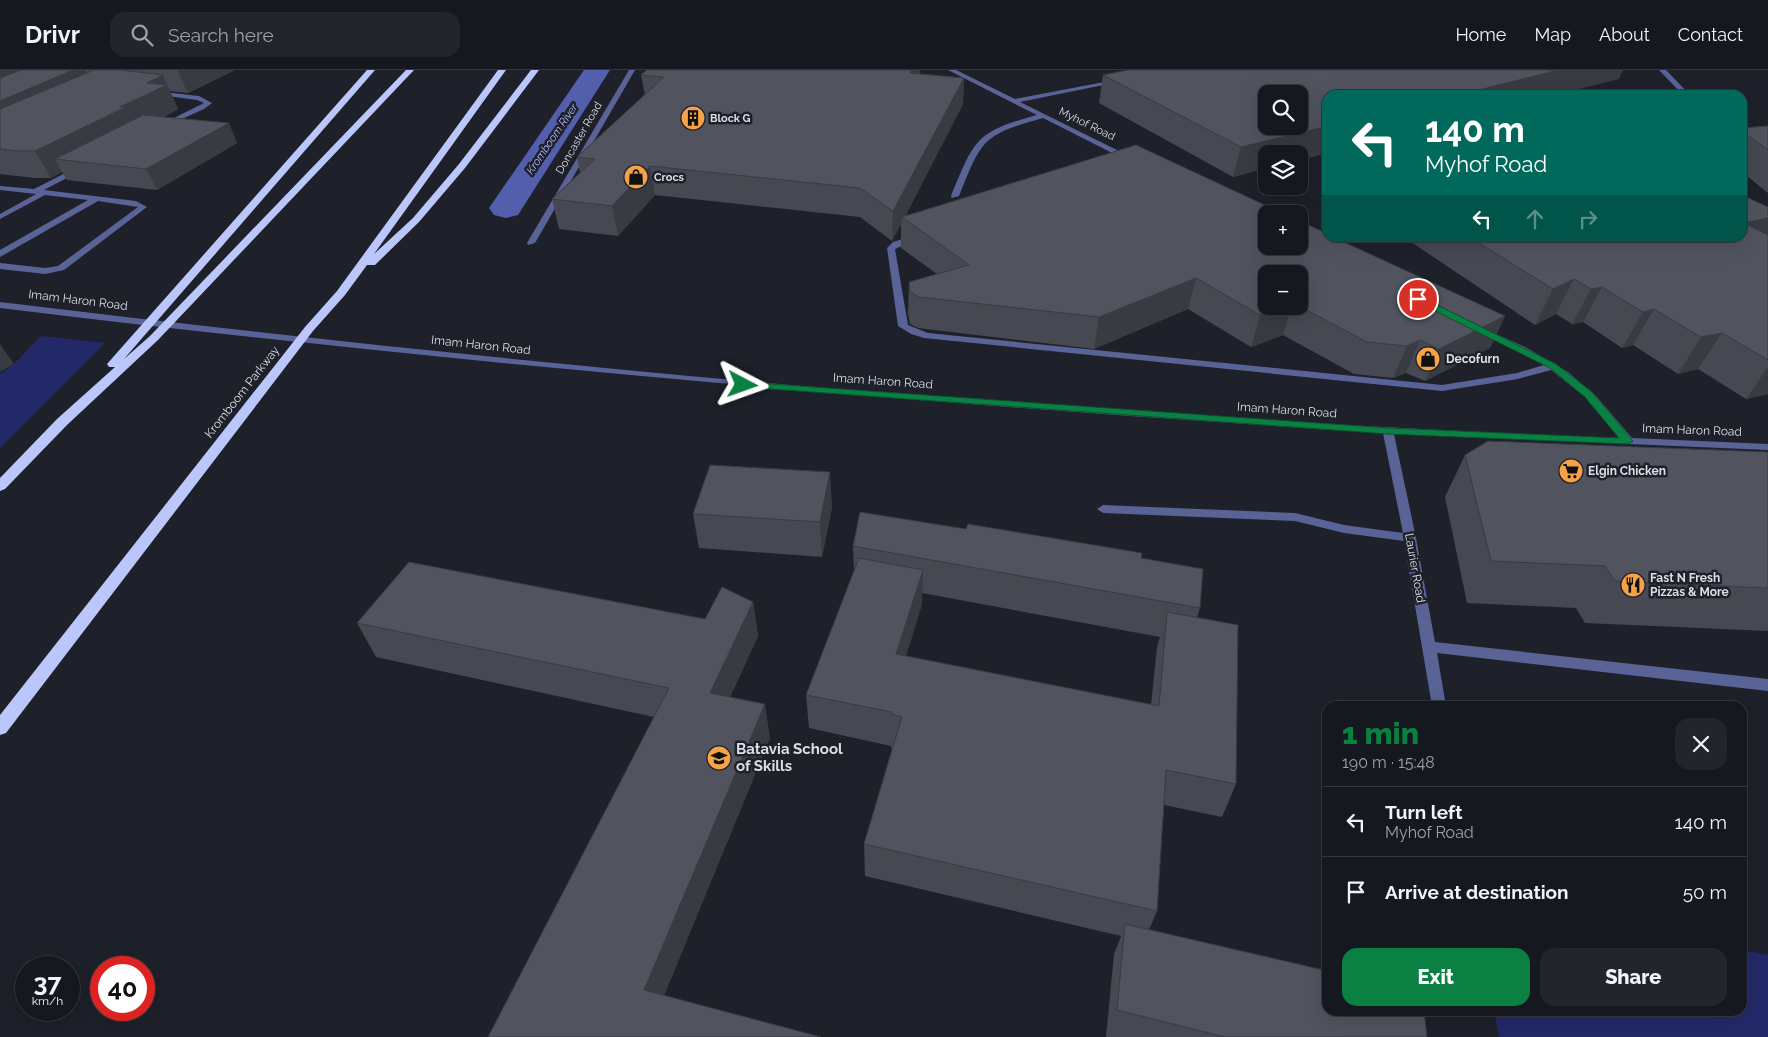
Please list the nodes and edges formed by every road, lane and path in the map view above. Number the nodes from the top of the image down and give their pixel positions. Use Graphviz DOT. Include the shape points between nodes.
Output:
graph roads {
  1 [pos="371,70"];
  2 [pos="410,70"];
  3 [pos="502,70"];
  4 [pos="534,70"];
  5 [pos="632,70"];
  6 [pos="951,70"];
  7 [pos="1662,70"];
  8 [pos="1129,78"];
  9 [pos="1682,90"];
  10 [pos="145,92"];
  11 [pos="1014,101"];
  12 [pos="1043,116"];
  13 [pos="153,130"];
  14 [pos="84,165"];
  15 [pos="1132,166"];
  16 [pos="0,188"];
  17 [pos="39,192"];
  18 [pos="955,196"];
  19 [pos="96,199"];
  20 [pos="0,217"];
  21 [pos="932,232"];
  22 [pos="530,243"];
  23 [pos="0,254"];
  24 [pos="0,266"];
  25 [pos="341,293"];
  26 [pos="0,305"];
  27 [pos="1475,327"];
  28 [pos="1553,366"];
  29 [pos="62,422"];
  30 [pos="1388,431"];
  31 [pos="1628,441"];
  32 [pos="1768,447"];
  33 [pos="0,486"];
  34 [pos="1103,509"];
  35 [pos="1410,538"];
  36 [pos="1429,647"];
  37 [pos="1768,685"];
  38 [pos="1438,701"];
  39 [pos="0,728"];
  1 -- 29 [label="highway"];
  2 -- 29 [label="highway" via="154,338"];
  3 -- 25 [label="highway, Kromboom Parkway"];
  4 -- 25 [label="highway" via="462,166 422,213"];
  5 -- 22 [label="street, Doncaster Road"];
  6 -- 11 [label="street, Myhof Road"];
  7 -- 9 [label="street"];
  8 -- 11 [label="street"];
  10 -- 13 [label="street" via="199,98 210,103"];
  11 -- 12 [label="street, Myhof Road"];
  12 -- 15 [label="street, Myhof Road"];
  12 -- 18 [label="street" via="1006,127 983,139 974,151"];
  14 -- 17 [label="street"];
  16 -- 17 [label="street"];
  17 -- 19 [label="street"];
  17 -- 20 [label="street"];
  19 -- 23 [label="street"];
  19 -- 24 [label="street" via="143,207 61,268 45,271"];
  21 -- 28 [label="street" via="891,248 903,326 927,336 1442,388 1518,376"];
  25 -- 39 [label="highway, Kromboom Parkway" via="309,328"];
  26 -- 30 [label="street, Imam Haron Road" via="450,356 752,385"];
  27 -- 28 [label="street"];
  28 -- 31 [label="street" via="1588,394"];
  29 -- 33 [label="highway"];
  30 -- 31 [label="street, Imam Haron Road"];
  30 -- 35 [label="street, Laurier Road"];
  31 -- 32 [label="street, Imam Haron Road"];
  34 -- 35 [label="street" via="1295,517 1344,529"];
  35 -- 36 [label="street, Laurier Road"];
  36 -- 37 [label="street"];
  36 -- 38 [label="street, Laurier Road"];
}
